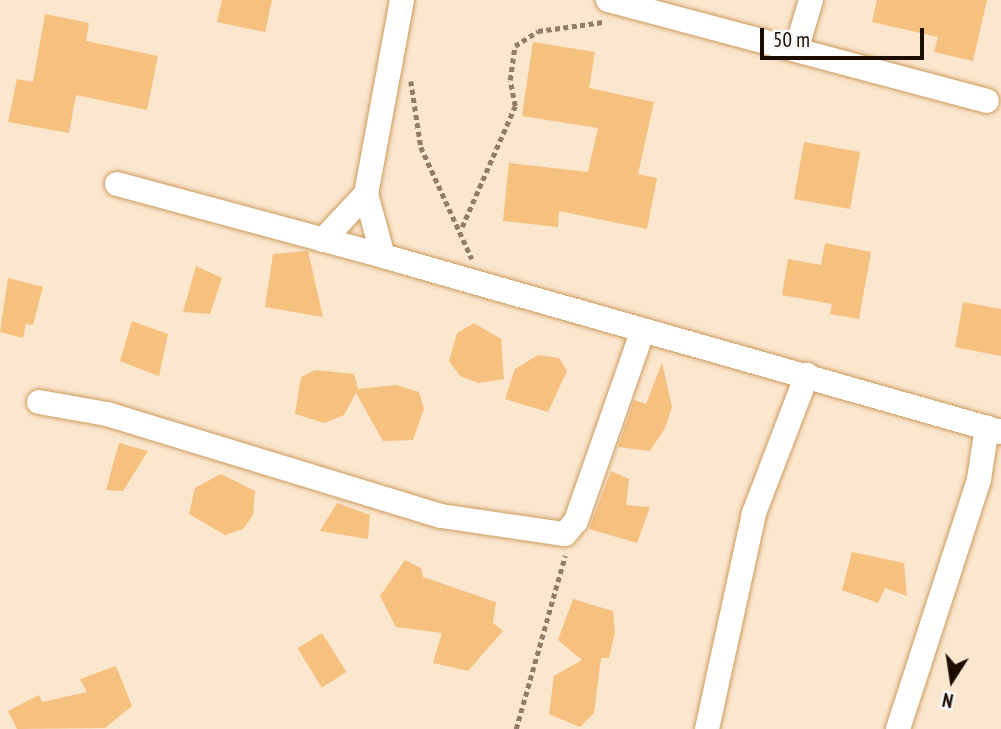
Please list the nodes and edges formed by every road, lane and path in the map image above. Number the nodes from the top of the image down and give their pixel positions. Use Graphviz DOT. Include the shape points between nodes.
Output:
graph roads {
  1 [pos="402,0"];
  2 [pos="608,0"];
  3 [pos="811,0"];
  4 [pos="637,9"];
  5 [pos="797,47"];
  6 [pos="411,71"];
  7 [pos="987,101"];
  8 [pos="117,184"];
  9 [pos="366,194"];
  10 [pos="462,227"];
  11 [pos="323,240"];
  12 [pos="383,256"];
  13 [pos="479,283"];
  14 [pos="643,330"];
  15 [pos="807,375"];
  16 [pos="39,402"];
  17 [pos="994,430"];
  18 [pos="565,534"];
  19 [pos="516,729"];
  20 [pos="707,729"];
  21 [pos="898,729"];
  1 -- 9 [label="street"];
  2 -- 4 [label="street"];
  3 -- 5 [label="street"];
  4 -- 5 [label="street"];
  4 -- 10 [label="path" via="587,29 538,31 514,46 510,80 515,106"];
  5 -- 7 [label="street"];
  6 -- 10 [label="path" via="421,147"];
  8 -- 11 [label="street"];
  9 -- 11 [label="street"];
  9 -- 12 [label="street"];
  10 -- 13 [label="path"];
  11 -- 12 [label="street"];
  12 -- 13 [label="street"];
  13 -- 14 [label="street"];
  14 -- 15 [label="street"];
  14 -- 18 [label="street" via="576,521"];
  15 -- 17 [label="street"];
  15 -- 20 [label="street" via="754,513"];
  16 -- 18 [label="street" via="107,414 441,516"];
  17 -- 21 [label="street"];
  18 -- 19 [label="path" via="564,572"];
}
